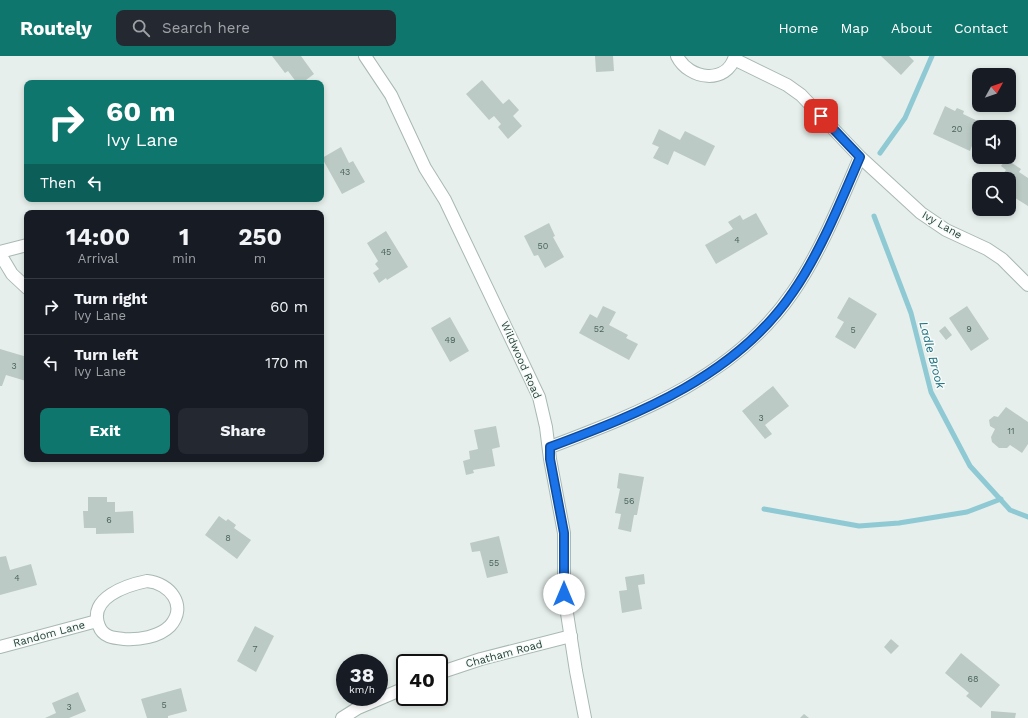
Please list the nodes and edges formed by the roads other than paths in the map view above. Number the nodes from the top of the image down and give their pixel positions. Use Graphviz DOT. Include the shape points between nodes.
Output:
graph roads {
  1 [pos="365,56"];
  2 [pos="677,56"];
  3 [pos="734,58"];
  4 [pos="860,157"];
  5 [pos="24,246"];
  6 [pos="0,253"];
  7 [pos="24,285"];
  8 [pos="1028,285"];
  9 [pos="550,447"];
  10 [pos="97,622"];
  11 [pos="570,636"];
  12 [pos="0,647"];
  13 [pos="448,670"];
  14 [pos="396,692"];
  15 [pos="342,718"];
  16 [pos="586,718"];
  1 -- 9 [label="street, Wildwood Road" via="391,95 425,168 445,200 527,368 539,397"];
  2 -- 3 [label="street, Ivy Lane" via="687,70 697,75 708,76 718,74 727,68"];
  3 -- 4 [label="street, Ivy Lane" via="788,85 802,95"];
  4 -- 8 [label="street, Ivy Lane" via="921,213 946,230 987,248"];
  4 -- 9 [label="street" via="837,210 793,292 744,349 706,376 650,406"];
  5 -- 6 [label="street"];
  6 -- 7 [label="street" via="12,274"];
  9 -- 11 [label="street, Wildwood Road" via="564,533 564,594"];
  10 -- 10 [label="street, Random Lane" via="106,636 141,639 164,631 171,625 177,609 176,601 172,592 165,586 147,580 111,595 96,612"];
  10 -- 12 [label="street, Random Lane"];
  11 -- 13 [label="street, Chatham Road"];
  11 -- 16 [label="street, Wildwood Road"];
  14 -- 15 [label="street" via="358,708"];
}
